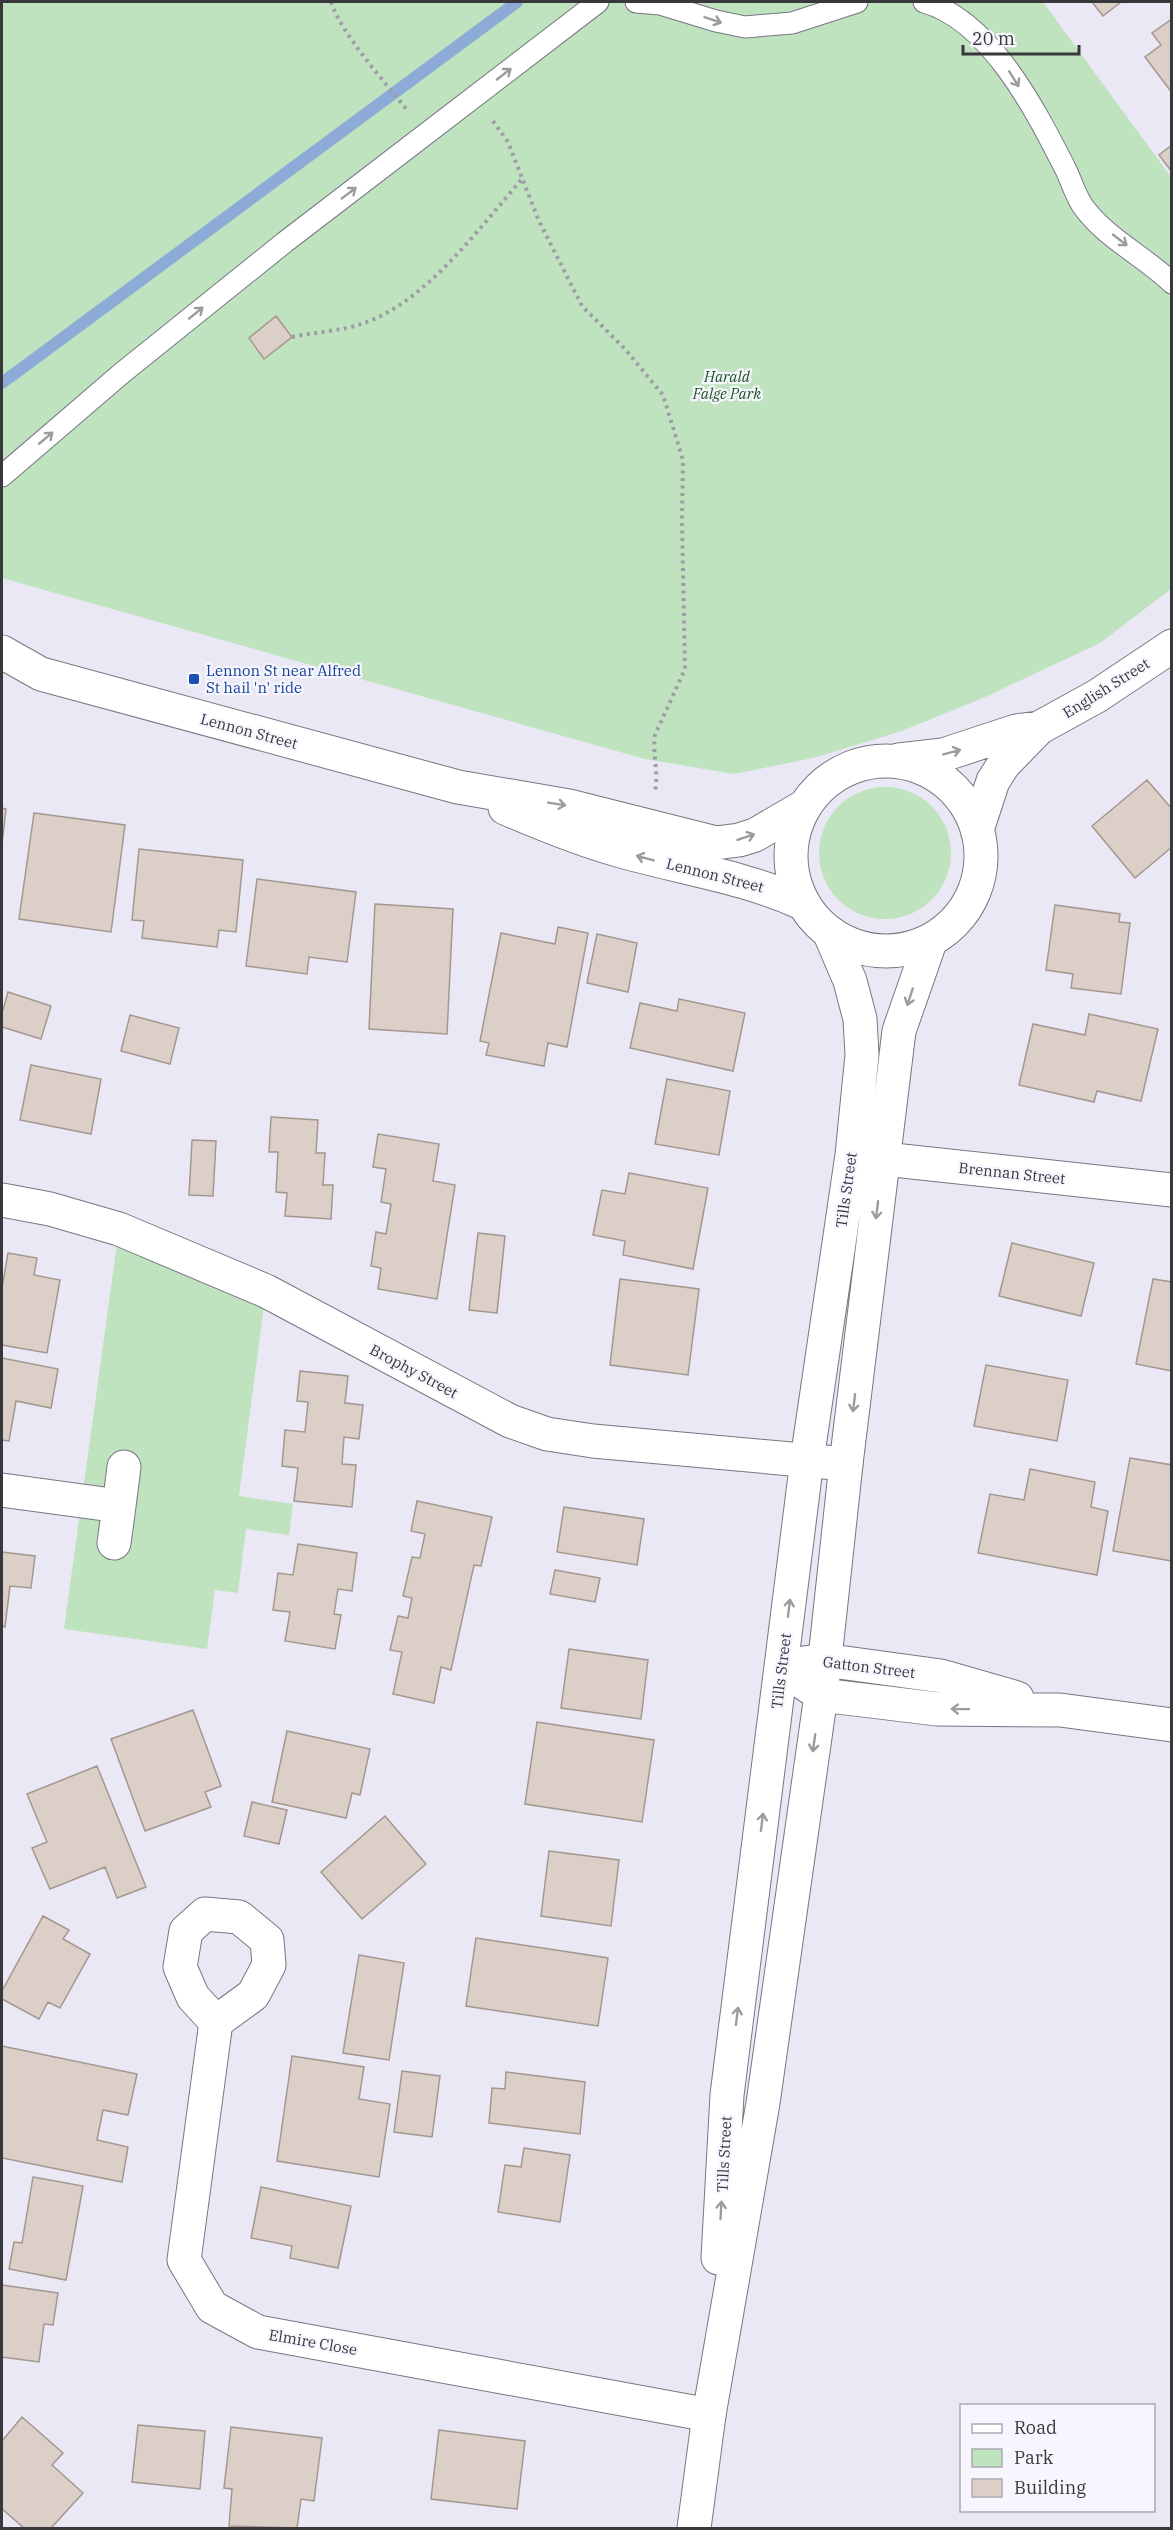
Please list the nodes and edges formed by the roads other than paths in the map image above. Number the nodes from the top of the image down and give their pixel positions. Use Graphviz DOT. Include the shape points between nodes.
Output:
graph roads {
  1 [pos="598,2"];
  2 [pos="636,2"];
  3 [pos="857,2"];
  4 [pos="924,2"];
  5 [pos="1172,283"];
  6 [pos="2,476"];
  7 [pos="1172,645"];
  8 [pos="2,652"];
  9 [pos="2,672"];
  10 [pos="41,674"];
  11 [pos="1039,728"];
  12 [pos="895,760"];
  13 [pos="458,788"];
  14 [pos="803,807"];
  15 [pos="977,830"];
  16 [pos="802,903"];
  17 [pos="830,934"];
  18 [pos="930,942"];
  19 [pos="867,1157"];
  20 [pos="1172,1190"];
  21 [pos="2,1200"];
  22 [pos="807,1460"];
  23 [pos="846,1464"];
  24 [pos="124,1467"];
  25 [pos="2,1490"];
  26 [pos="119,1506"];
  27 [pos="114,1544"];
  28 [pos="824,1660"];
  29 [pos="781,1667"];
  30 [pos="821,1695"];
  31 [pos="1060,1710"];
  32 [pos="1172,1725"];
  33 [pos="216,2022"];
  34 [pos="709,2415"];
  35 [pos="694,2529"];
  6 -- 1 [label="lane, one-way" via="285,242"];
  2 -- 3 [label="lane, one-way" via="660,4 745,27 792,23"];
  4 -- 5 [label="lane, one-way" via="940,6 970,28 1003,62 1044,126 1082,205 1097,222"];
  7 -- 11 [label="street, English Street" via="1097,696"];
  8 -- 10 [label="street, Lennon Street"];
  9 -- 10 [label="street, Lennon Street"];
  10 -- 13 [label="street, Lennon Street"];
  12 -- 11 [label="street, English Street, one-way" via="943,755 1016,731"];
  11 -- 15 [label="street, English Street" via="993,780"];
  12 -- 14 [label="street" via="852,766 832,776"];
  12 -- 15 [label="street" via="922,768 946,782 966,804"];
  13 -- 14 [label="street, Lennon Street, one-way" via="569,806 716,843 755,835"];
  16 -- 13 [label="street, Lennon Street, one-way" via="778,892 618,851"];
  14 -- 16 [label="street" via="793,831 790,855 793,880"];
  15 -- 18 [label="street" via="982,856 979,882 957,920"];
  16 -- 17 [label="street"];
  17 -- 18 [label="street" via="853,946 879,952 905,951"];
  17 -- 19 [label="street, Tills Street" via="850,981 860,1019"];
  18 -- 19 [label="street, Tills Street, one-way" via="899,1031"];
  19 -- 20 [label="street, Brennan Street"];
  19 -- 22 [label="street, Tills Street"];
  19 -- 23 [label="street, Tills Street, one-way"];
  21 -- 22 [label="street, Brophy Street" via="119,1229 266,1291 510,1421 547,1434"];
  22 -- 23 [label="street, Brophy Street"];
  29 -- 22 [label="street, Tills Street, one-way"];
  23 -- 28 [label="street, Tills Street"];
  24 -- 26 [label="street"];
  25 -- 26 [label="street"];
  26 -- 27 [label="street"];
  28 -- 29 [label="street, Gatton Street"];
  28 -- 30 [label="street, Tills Street"];
  28 -- 31 [label="street, Gatton Street" via="941,1676"];
  29 -- 30 [label="street, Gatton Street"];
  34 -- 29 [label="street, Tills Street, one-way" via="727,2095"];
  31 -- 30 [label="street, Gatton Street, one-way" via="937,1708"];
  30 -- 34 [label="street, Tills Street, one-way" via="763,2103"];
  31 -- 32 [label="street, Gatton Street"];
  33 -- 34 [label="street, Elmire Close" via="184,2260 212,2307 258,2332"];
  34 -- 35 [label="street, Tills Street"];
}
